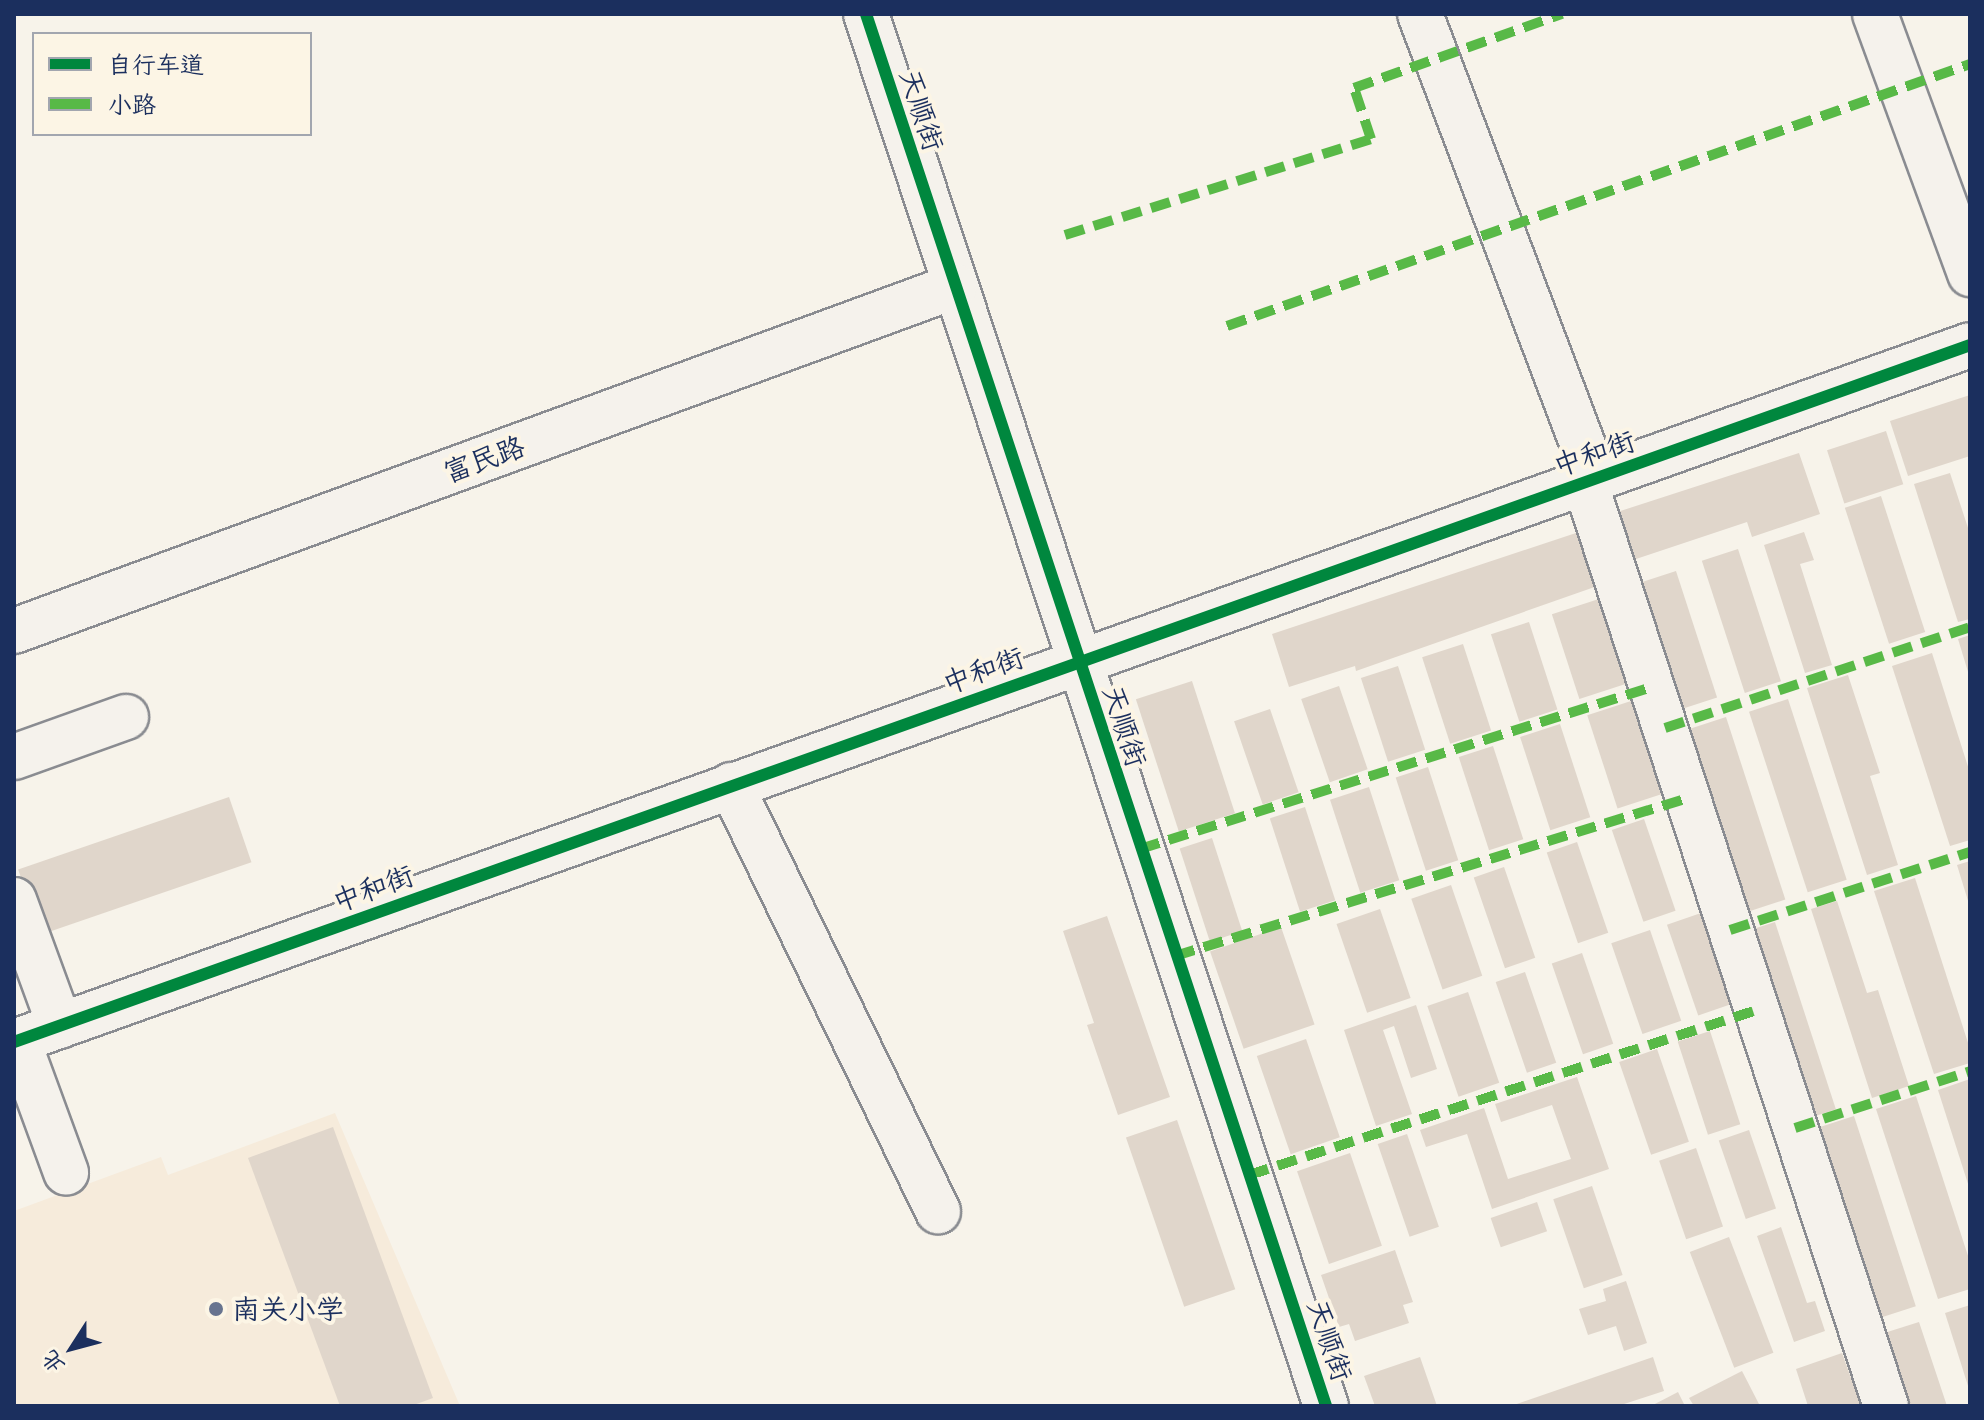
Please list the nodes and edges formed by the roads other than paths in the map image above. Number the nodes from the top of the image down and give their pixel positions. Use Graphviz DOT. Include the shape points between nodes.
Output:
graph roads {
  1 [pos="866,14"];
  2 [pos="1420,14"];
  3 [pos="1875,14"];
  4 [pos="1970,274"];
  5 [pos="955,286"];
  6 [pos="1970,345"];
  7 [pos="1590,480"];
  8 [pos="14,631"];
  9 [pos="1079,662"];
  10 [pos="126,717"];
  11 [pos="14,757"];
  12 [pos="731,785"];
  13 [pos="14,900"];
  14 [pos="60,1026"];
  15 [pos="16,1042"];
  16 [pos="66,1172"];
  17 [pos="938,1211"];
  18 [pos="1326,1406"];
  19 [pos="1886,1406"];
  1 -- 5 [label="street, 天顺街"];
  2 -- 7 [label="street"];
  3 -- 4 [label="street"];
  5 -- 8 [label="street, 富民路"];
  5 -- 9 [label="street, 天顺街"];
  6 -- 7 [label="street, 中和街"];
  7 -- 9 [label="street, 中和街"];
  7 -- 19 [label="street"];
  9 -- 12 [label="street, 中和街"];
  9 -- 18 [label="street, 天顺街"];
  10 -- 11 [label="street"];
  12 -- 14 [label="street, 中和街"];
  12 -- 17 [label="street"];
  13 -- 14 [label="street"];
  14 -- 15 [label="street, 中和街"];
  15 -- 16 [label="street"];
}
